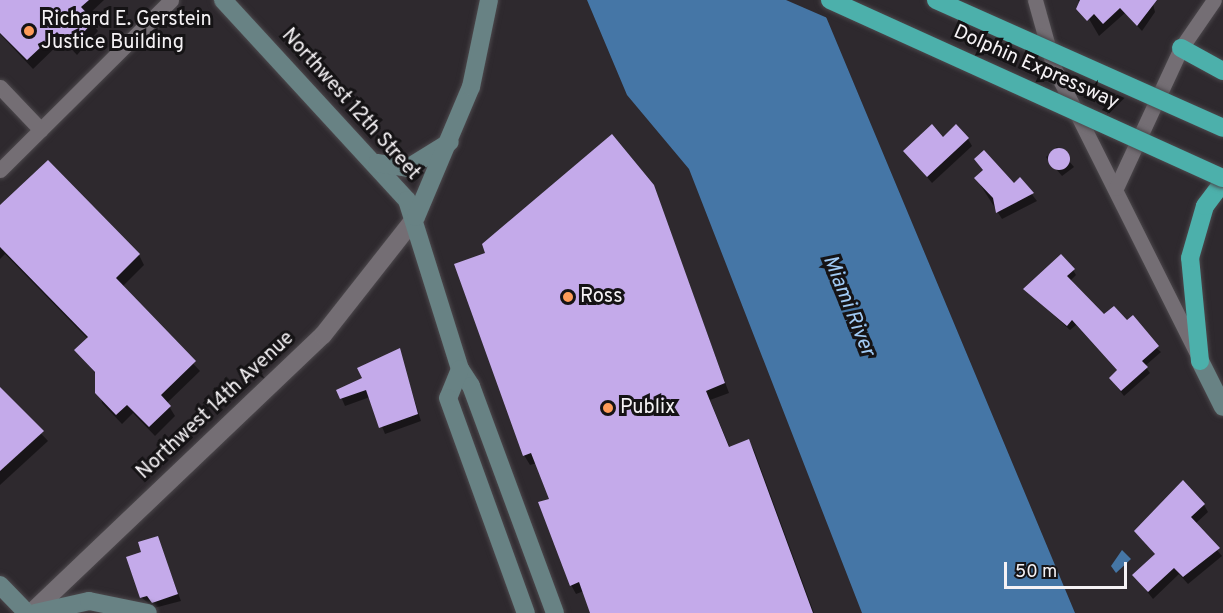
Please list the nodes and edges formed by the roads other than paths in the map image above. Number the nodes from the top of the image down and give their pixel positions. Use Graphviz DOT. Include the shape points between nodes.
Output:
graph roads {
  1 [pos="171,0"];
  2 [pos="223,0"];
  3 [pos="489,0"];
  4 [pos="830,0"];
  5 [pos="936,0"];
  6 [pos="1035,0"];
  7 [pos="1214,0"];
  8 [pos="1181,48"];
  9 [pos="1223,71"];
  10 [pos="0,87"];
  11 [pos="1223,128"];
  12 [pos="41,130"];
  13 [pos="451,141"];
  14 [pos="377,163"];
  15 [pos="0,170"];
  16 [pos="1223,180"];
  17 [pos="1116,188"];
  18 [pos="416,217"];
  19 [pos="1200,361"];
  20 [pos="459,369"];
  21 [pos="1223,407"];
  22 [pos="0,585"];
  23 [pos="31,613"];
  24 [pos="148,613"];
  25 [pos="526,613"];
  26 [pos="555,613"];
  1 -- 12 [label="street"];
  2 -- 14 [label="main road, Northwest 12th Street"];
  3 -- 13 [label="main road" via="478,61"];
  4 -- 16 [label="highway, Dolphin Expressway, bridge"];
  5 -- 11 [label="highway, Dolphin Expressway, bridge"];
  6 -- 17 [label="street" via="1054,68"];
  7 -- 8 [label="street"];
  8 -- 9 [label="highway"];
  8 -- 17 [label="street"];
  10 -- 12 [label="street"];
  12 -- 15 [label="street"];
  13 -- 14 [label="main road" via="408,168"];
  13 -- 18 [label="main road"];
  14 -- 18 [label="main road, Northwest 12th Street"];
  16 -- 19 [label="highway" via="1205,206 1190,258"];
  17 -- 19 [label="street"];
  18 -- 20 [label="main road"];
  18 -- 23 [label="street, Northwest 14th Avenue" via="323,335"];
  19 -- 21 [label="main road"];
  20 -- 25 [label="main road" via="448,398"];
  20 -- 26 [label="main road" via="471,386"];
  22 -- 23 [label="main road"];
  23 -- 24 [label="main road" via="89,600"];
}
